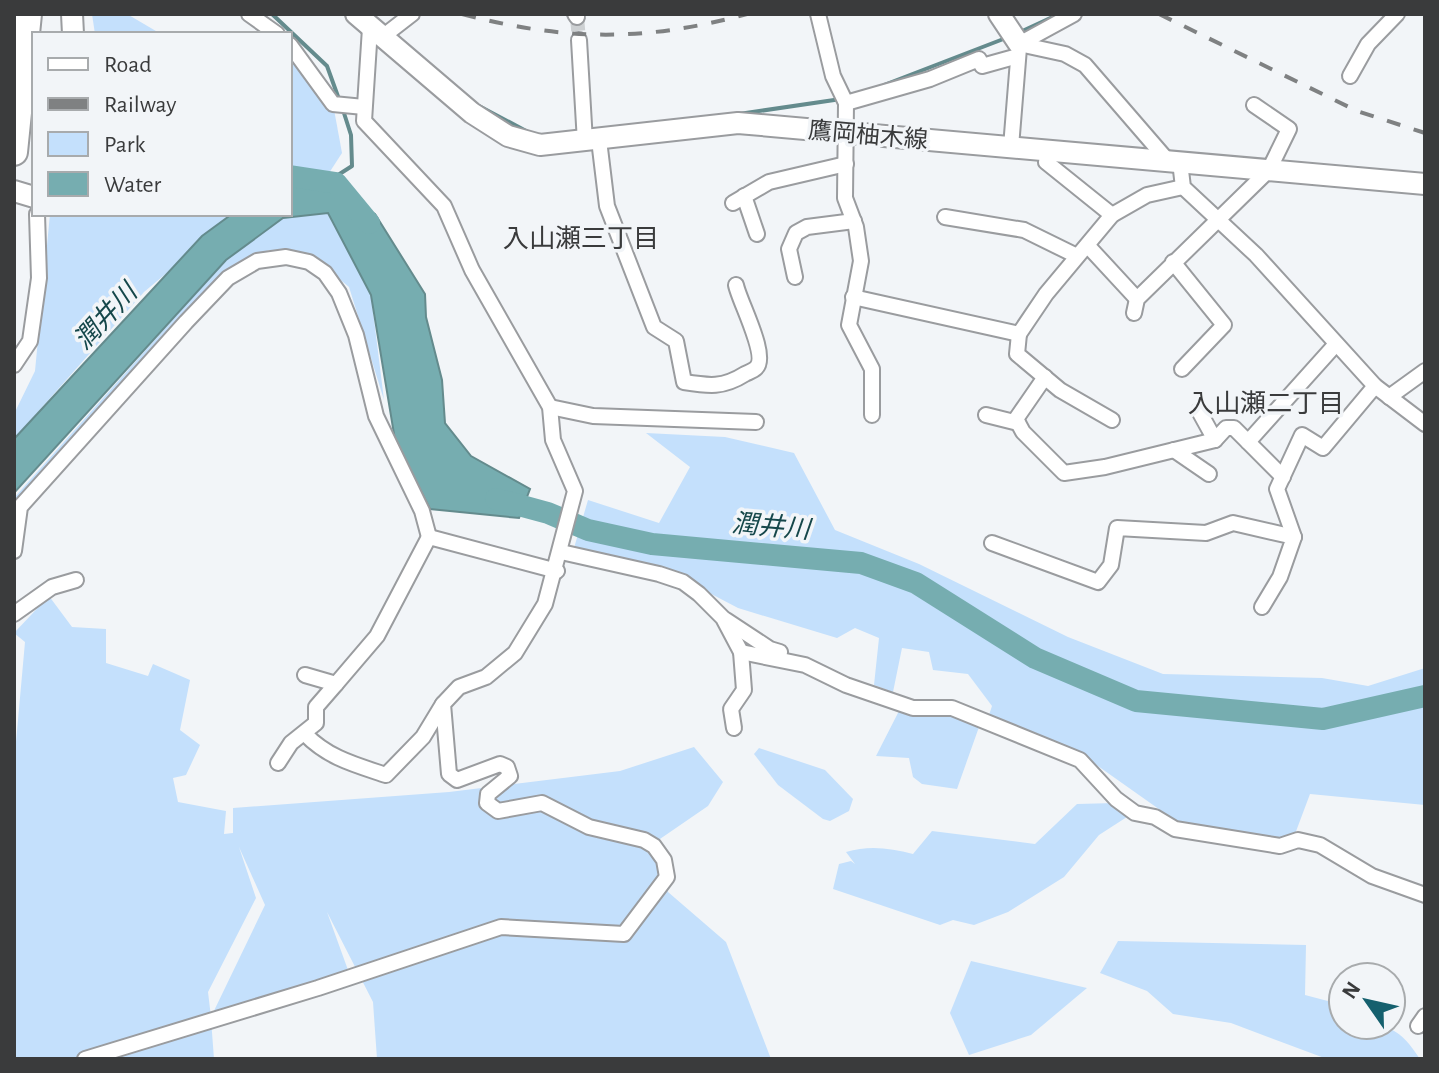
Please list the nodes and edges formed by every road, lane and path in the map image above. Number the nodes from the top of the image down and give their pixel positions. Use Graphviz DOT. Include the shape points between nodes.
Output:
graph roads {
  1 [pos="28,14"];
  2 [pos="249,14"];
  3 [pos="412,14"];
  4 [pos="818,14"];
  5 [pos="999,14"];
  6 [pos="1074,14"];
  7 [pos="1397,14"];
  8 [pos="369,27"];
  9 [pos="274,32"];
  10 [pos="579,40"];
  11 [pos="292,48"];
  12 [pos="1019,50"];
  13 [pos="1350,76"];
  14 [pos="846,103"];
  15 [pos="1254,105"];
  16 [pos="364,107"];
  17 [pos="848,133"];
  18 [pos="588,137"];
  19 [pos="1011,147"];
  20 [pos="1049,151"];
  21 [pos="14,152"];
  22 [pos="1174,161"];
  23 [pos="846,164"];
  24 [pos="1269,170"];
  25 [pos="1425,184"];
  26 [pos="1183,187"];
  27 [pos="1112,215"];
  28 [pos="37,216"];
  29 [pos="945,217"];
  30 [pos="1217,217"];
  31 [pos="854,221"];
  32 [pos="757,234"];
  33 [pos="1088,246"];
  34 [pos="1077,256"];
  35 [pos="1173,262"];
  36 [pos="795,277"];
  37 [pos="736,285"];
  38 [pos="853,297"];
  39 [pos="1019,334"];
  40 [pos="1336,344"];
  41 [pos="14,365"];
  42 [pos="1182,369"];
  43 [pos="1425,371"];
  44 [pos="1045,377"];
  45 [pos="1375,386"];
  46 [pos="1389,397"];
  47 [pos="550,407"];
  48 [pos="1199,411"];
  49 [pos="872,415"];
  50 [pos="986,415"];
  51 [pos="1112,420"];
  52 [pos="756,422"];
  53 [pos="1018,423"];
  54 [pos="1424,423"];
  55 [pos="1215,440"];
  56 [pos="1248,442"];
  57 [pos="1174,450"];
  58 [pos="1209,474"];
  59 [pos="1283,477"];
  60 [pos="429,537"];
  61 [pos="1294,537"];
  62 [pos="992,543"];
  63 [pos="14,551"];
  64 [pos="561,552"];
  65 [pos="557,571"];
  66 [pos="76,580"];
  67 [pos="1262,607"];
  68 [pos="14,614"];
  69 [pos="723,618"];
  70 [pos="741,652"];
  71 [pos="824,662"];
  72 [pos="305,675"];
  73 [pos="336,684"];
  74 [pos="443,704"];
  75 [pos="734,728"];
  76 [pos="305,734"];
  77 [pos="278,763"];
  78 [pos="1425,895"];
  79 [pos="85,1059"];
  1 -- 21 [label="highway"];
  2 -- 9 [label="street"];
  3 -- 8 [label="street"];
  4 -- 14 [label="street" via="833,76"];
  5 -- 12 [label="main road"];
  6 -- 12 [label="street"];
  7 -- 13 [label="street" via="1368,44"];
  8 -- 16 [label="street"];
  8 -- 18 [label="main road, 鷹岡柚木線" via="472,113 508,136 540,145"];
  10 -- 18 [label="street"];
  11 -- 16 [label="street" via="333,104"];
  12 -- 14 [label="street" via="982,66 979,59"];
  12 -- 19 [label="street"];
  12 -- 22 [label="street" via="1065,54 1085,65"];
  14 -- 17 [label="street"];
  15 -- 24 [label="street" via="1289,129"];
  16 -- 47 [label="street" via="364,121 444,206 472,270"];
  17 -- 18 [label="main road, 鷹岡柚木線" via="717,122"];
  17 -- 19 [label="main road, 鷹岡柚木線"];
  17 -- 23 [label="street"];
  18 -- 37 [label="street" via="607,206 654,327 676,341 684,382 716,387 757,368 760,359 751,318 741,308"];
  19 -- 20 [label="main road, 鷹岡柚木線"];
  20 -- 22 [label="main road, 鷹岡柚木線"];
  20 -- 27 [label="street" via="1046,162"];
  22 -- 24 [label="main road, 鷹岡柚木線"];
  22 -- 26 [label="street"];
  23 -- 31 [label="street" via="845,198"];
  23 -- 32 [label="street" via="769,182 738,200"];
  24 -- 25 [label="main road, 鷹岡柚木線"];
  24 -- 30 [label="street"];
  26 -- 27 [label="street" via="1147,195"];
  26 -- 30 [label="street"];
  27 -- 33 [label="street"];
  28 -- 41 [label="street" via="39,278 30,341"];
  29 -- 34 [label="street" via="1024,230"];
  30 -- 35 [label="street"];
  30 -- 40 [label="street"];
  31 -- 36 [label="street" via="796,233 789,249"];
  31 -- 38 [label="street" via="861,261"];
  33 -- 34 [label="street"];
  33 -- 35 [label="street" via="1136,306"];
  34 -- 39 [label="street"];
  35 -- 42 [label="street" via="1224,325"];
  38 -- 39 [label="street"];
  38 -- 49 [label="street" via="849,325 872,369"];
  39 -- 44 [label="street" via="1017,354"];
  40 -- 45 [label="street"];
  40 -- 56 [label="street"];
  43 -- 46 [label="street"];
  44 -- 51 [label="street"];
  44 -- 53 [label="street"];
  45 -- 46 [label="street"];
  45 -- 59 [label="street" via="1323,448 1302,435"];
  46 -- 54 [label="street"];
  47 -- 52 [label="street" via="593,416"];
  47 -- 64 [label="street" via="553,440 575,491"];
  48 -- 55 [label="street"];
  50 -- 53 [label="street"];
  53 -- 57 [label="street" via="1064,473"];
  55 -- 56 [label="street" via="1226,428 1234,428"];
  55 -- 57 [label="street"];
  56 -- 59 [label="street"];
  57 -- 58 [label="street"];
  59 -- 61 [label="street" via="1277,489"];
  60 -- 63 [label="street" via="422,511 376,416 356,335 339,293 309,262 286,257 257,261 228,278 186,322 20,507"];
  60 -- 65 [label="street"];
  60 -- 73 [label="street" via="377,636"];
  61 -- 62 [label="street" via="1233,523 1206,533 1117,528 1111,565 1098,582"];
  61 -- 67 [label="street"];
  64 -- 65 [label="street"];
  64 -- 69 [label="street" via="683,582"];
  65 -- 74 [label="street" via="545,604 515,653 486,677 459,687"];
  66 -- 68 [label="street" via="52,587"];
  69 -- 70 [label="street"];
  69 -- 71 [label="street" via="770,649"];
  70 -- 75 [label="street" via="744,690 731,709"];
  70 -- 78 [label="street" via="805,665 913,708 952,708 1080,760 1135,813 1175,829 1280,846 1298,840 1320,845 1372,876"];
  72 -- 73 [label="street"];
  73 -- 76 [label="street" via="316,707 316,723"];
  74 -- 76 [label="street" via="423,737 386,775 341,760"];
  74 -- 79 [label="street" via="449,774 457,780 500,764 512,772 488,794 487,803 498,811 542,803 589,827 654,846 667,877 624,934 501,927"];
  76 -- 77 [label="street" via="291,743"];
}
